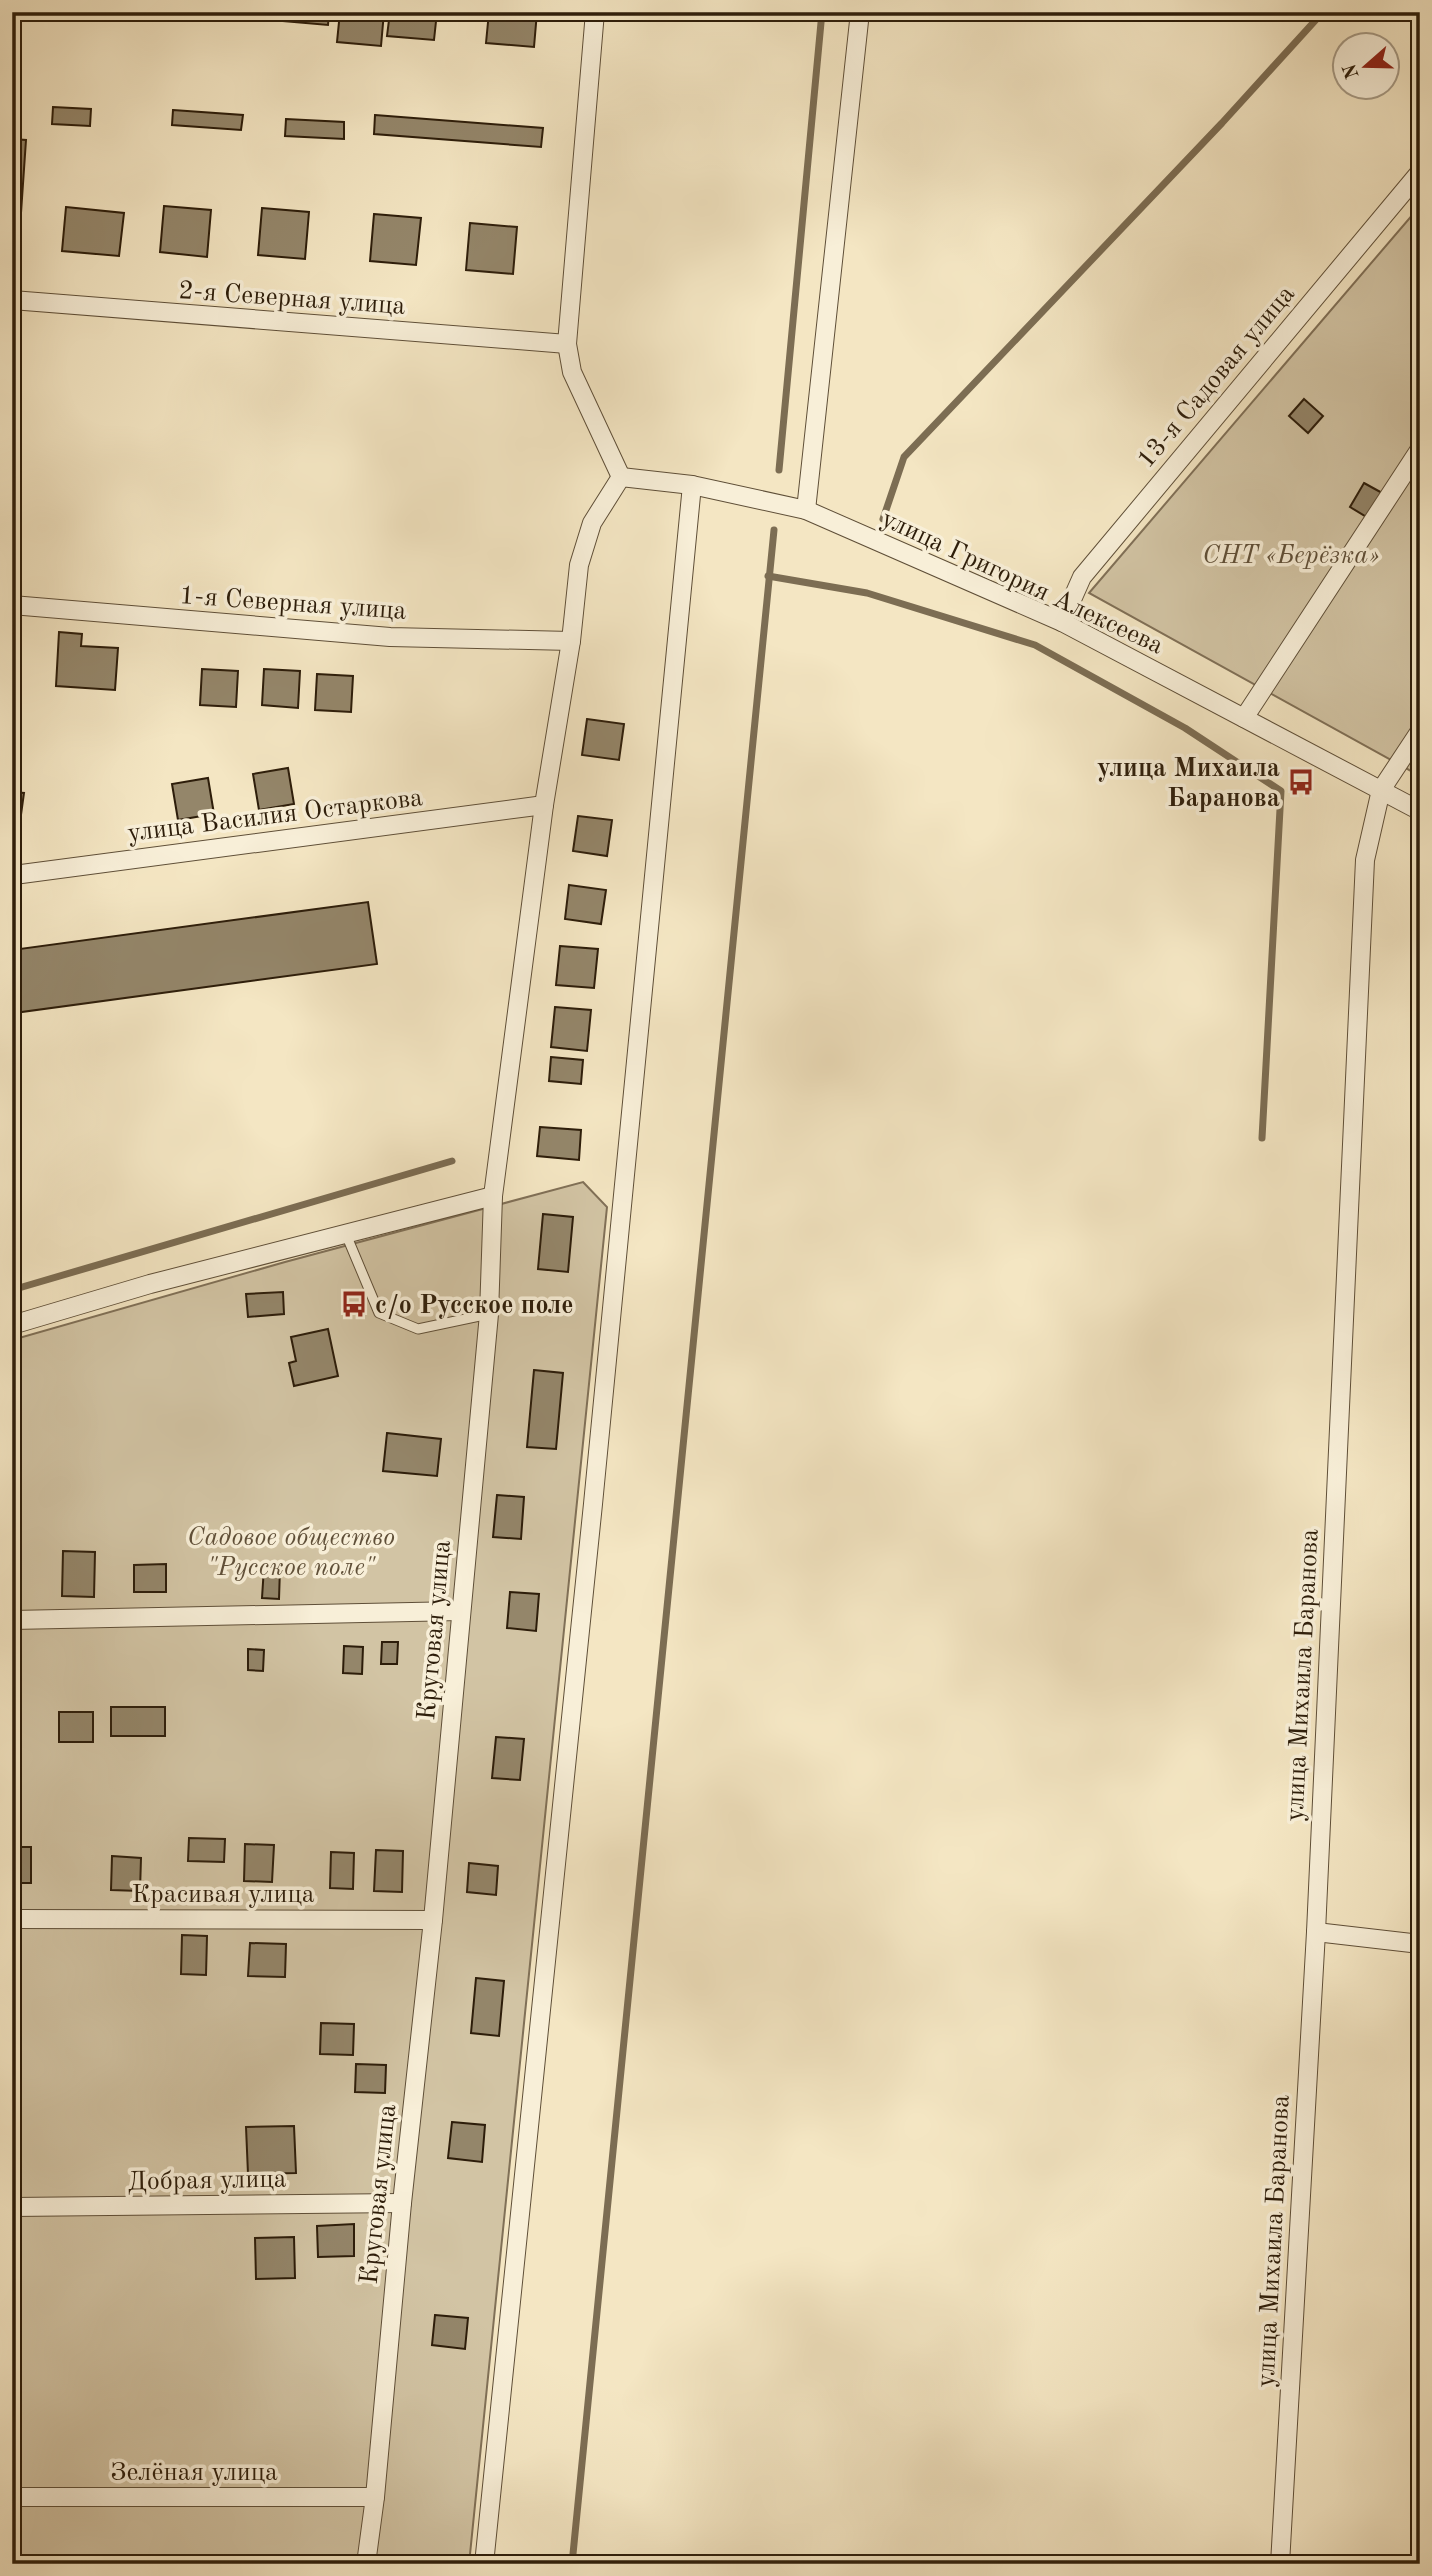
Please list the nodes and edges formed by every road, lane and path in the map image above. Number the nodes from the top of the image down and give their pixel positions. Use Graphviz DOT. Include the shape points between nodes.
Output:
graph roads {
  1 [pos="595,12"];
  2 [pos="860,12"];
  3 [pos="1420,172"];
  4 [pos="12,300"];
  5 [pos="567,344"];
  6 [pos="1420,449"];
  7 [pos="621,477"];
  8 [pos="692,485"];
  9 [pos="806,510"];
  10 [pos="12,605"];
  11 [pos="1062,622"];
  12 [pos="570,641"];
  13 [pos="1244,718"];
  14 [pos="1420,731"];
  15 [pos="1381,790"];
  16 [pos="544,805"];
  17 [pos="1420,811"];
  18 [pos="14,874"];
  19 [pos="493,1196"];
  20 [pos="345,1232"];
  21 [pos="489,1314"];
  22 [pos="12,1325"];
  23 [pos="460,1611"];
  24 [pos="12,1620"];
  25 [pos="12,1919"];
  26 [pos="433,1920"];
  27 [pos="1316,1932"];
  28 [pos="1420,1944"];
  29 [pos="401,2203"];
  30 [pos="12,2207"];
  31 [pos="12,2497"];
  32 [pos="375,2497"];
  33 [pos="366,2564"];
  34 [pos="484,2564"];
  35 [pos="1280,2564"];
  1 -- 5 [label="street"];
  2 -- 9 [label="street"];
  3 -- 11 [label="street, 13-я Садовая улица" via="1082,577"];
  4 -- 5 [label="street, 2-я Северная улица"];
  5 -- 7 [label="street" via="572,372"];
  6 -- 13 [label="street"];
  7 -- 8 [label="street, улица Григория Алексеева"];
  7 -- 12 [label="street, Круговая улица" via="592,523 579,565"];
  8 -- 9 [label="street, улица Григория Алексеева"];
  8 -- 34 [label="street"];
  9 -- 11 [label="street, улица Григория Алексеева"];
  10 -- 12 [label="street, 1-я Северная улица" via="390,637"];
  11 -- 13 [label="street, улица Григория Алексеева"];
  12 -- 16 [label="street, Круговая улица"];
  13 -- 15 [label="street, улица Григория Алексеева"];
  14 -- 15 [label="street"];
  15 -- 17 [label="street, улица Григория Алексеева"];
  15 -- 27 [label="street, улица Михаила Баранова" via="1365,860"];
  16 -- 18 [label="street, улица Василия Остаркова"];
  16 -- 19 [label="street, Круговая улица"];
  19 -- 20 [label="street"];
  19 -- 21 [label="street, Круговая улица"];
  20 -- 21 [label="lane" via="379,1313 418,1329"];
  20 -- 22 [label="street"];
  21 -- 23 [label="street, Круговая улица"];
  23 -- 24 [label="street"];
  23 -- 26 [label="street, Круговая улица"];
  25 -- 26 [label="street, Красивая улица"];
  26 -- 29 [label="street, Круговая улица"];
  27 -- 28 [label="street"];
  27 -- 35 [label="street, улица Михаила Баранова"];
  29 -- 30 [label="street, Добрая улица"];
  29 -- 32 [label="street, Круговая улица"];
  31 -- 32 [label="street, Зелёная улица"];
  32 -- 33 [label="street, Круговая улица"];
}
